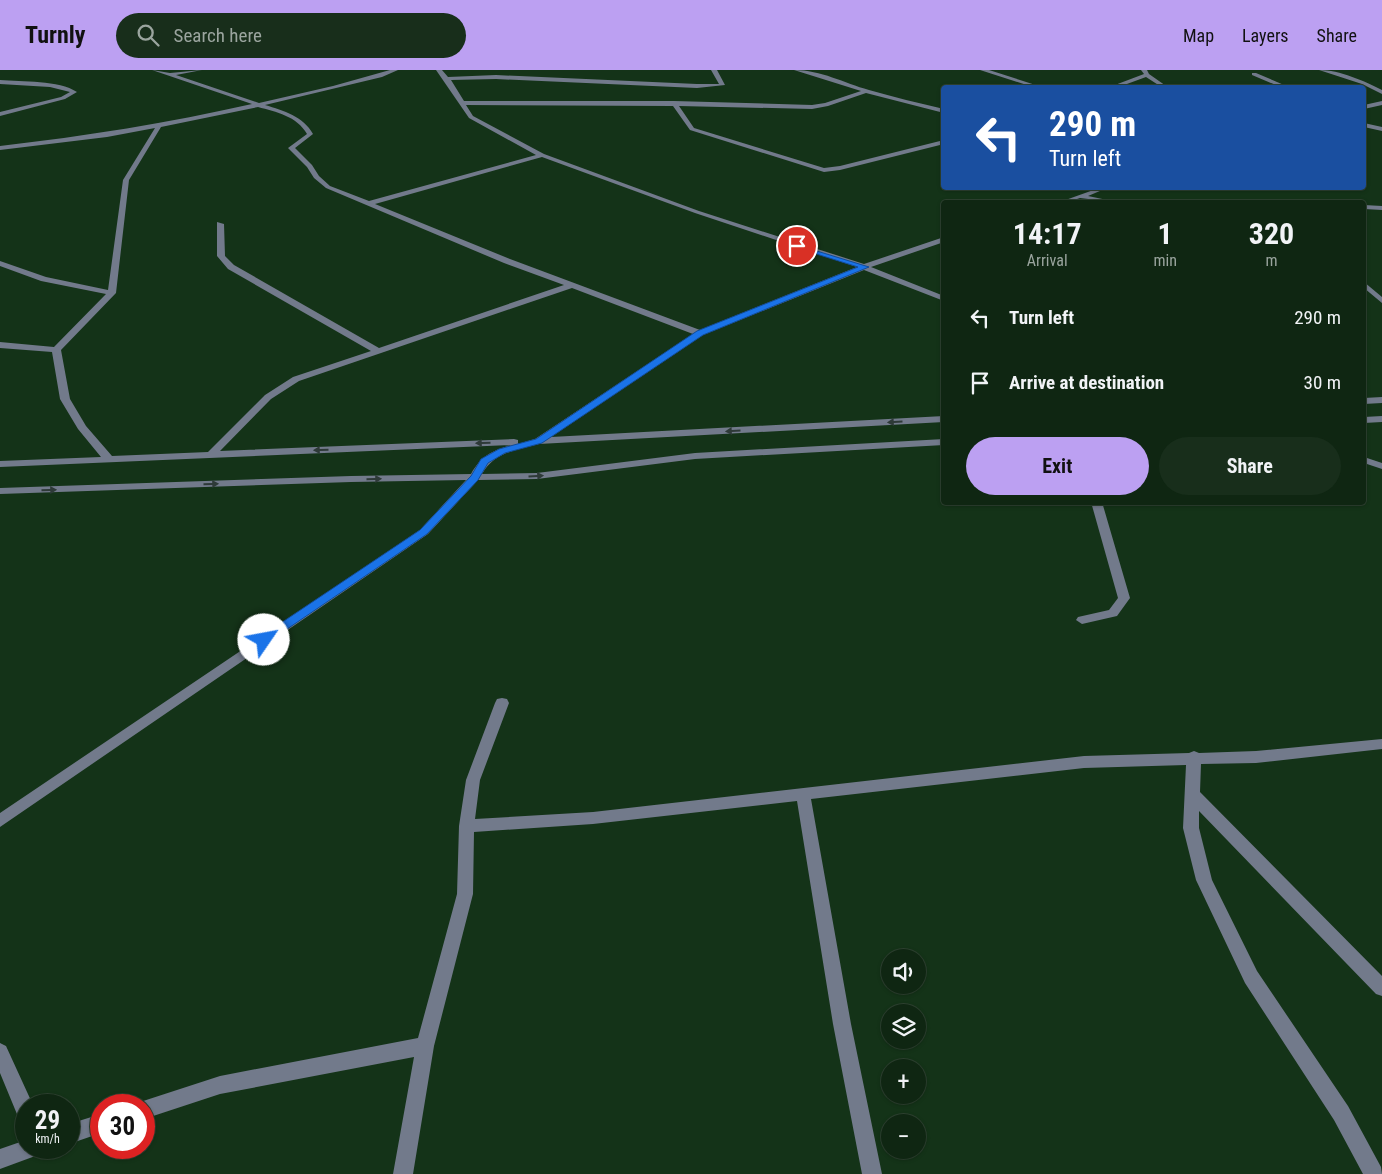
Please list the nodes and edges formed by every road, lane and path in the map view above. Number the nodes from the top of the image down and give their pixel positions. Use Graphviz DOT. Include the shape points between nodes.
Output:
graph roads {
  1 [pos="155,70"];
  2 [pos="199,70"];
  3 [pos="395,70"];
  4 [pos="439,70"];
  5 [pos="578,70"];
  6 [pos="714,70"];
  7 [pos="797,70"];
  8 [pos="983,70"];
  9 [pos="1322,70"];
  10 [pos="1146,73"];
  11 [pos="1254,74"];
  12 [pos="170,75"];
  13 [pos="447,79"];
  14 [pos="579,80"];
  15 [pos="0,82"];
  16 [pos="1033,85"];
  17 [pos="1116,85"];
  18 [pos="1163,85"];
  19 [pos="1282,85"];
  20 [pos="866,91"];
  21 [pos="1382,92"];
  22 [pos="462,103"];
  23 [pos="674,103"];
  24 [pos="1382,103"];
  25 [pos="261,104"];
  26 [pos="1366,107"];
  27 [pos="941,111"];
  28 [pos="0,114"];
  29 [pos="1366,125"];
  30 [pos="159,126"];
  31 [pos="1382,128"];
  32 [pos="0,143"];
  33 [pos="941,143"];
  34 [pos="10,146"];
  35 [pos="0,148"];
  36 [pos="542,155"];
  37 [pos="1099,190"];
  38 [pos="1083,197"];
  39 [pos="1071,200"];
  40 [pos="1099,200"];
  41 [pos="367,204"];
  42 [pos="1366,207"];
  43 [pos="1382,208"];
  44 [pos="220,224"];
  45 [pos="941,240"];
  46 [pos="0,263"];
  47 [pos="865,267"];
  48 [pos="572,285"];
  49 [pos="1366,286"];
  50 [pos="112,293"];
  51 [pos="941,299"];
  52 [pos="1382,301"];
  53 [pos="700,333"];
  54 [pos="0,345"];
  55 [pos="56,350"];
  56 [pos="376,350"];
  57 [pos="1366,400"];
  58 [pos="1382,400"];
  59 [pos="1382,419"];
  60 [pos="941,420"];
  61 [pos="1366,420"];
  62 [pos="539,441"];
  63 [pos="941,442"];
  64 [pos="212,454"];
  65 [pos="108,458"];
  66 [pos="1366,461"];
  67 [pos="0,464"];
  68 [pos="1382,466"];
  69 [pos="474,478"];
  70 [pos="0,492"];
  71 [pos="1097,505"];
  72 [pos="1082,620"];
  73 [pos="502,703"];
  74 [pos="1382,744"];
  75 [pos="1194,757"];
  76 [pos="803,794"];
  77 [pos="1193,795"];
  78 [pos="0,821"];
  79 [pos="467,826"];
  80 [pos="1382,988"];
  81 [pos="425,1046"];
  82 [pos="0,1052"];
  83 [pos="18,1094"];
  84 [pos="155,1106"];
  85 [pos="15,1154"];
  86 [pos="0,1159"];
  87 [pos="403,1174"];
  88 [pos="872,1174"];
  89 [pos="1374,1174"];
  1 -- 12 [label="street"];
  2 -- 12 [label="street"];
  3 -- 25 [label="street"];
  4 -- 13 [label="street"];
  5 -- 14 [label="street"];
  6 -- 14 [label="street" via="722,85"];
  7 -- 20 [label="street"];
  8 -- 16 [label="street"];
  9 -- 21 [label="street"];
  10 -- 17 [label="street"];
  10 -- 18 [label="street"];
  11 -- 19 [label="street"];
  12 -- 25 [label="street"];
  13 -- 14 [label="street"];
  13 -- 22 [label="street"];
  15 -- 28 [label="street" via="60,86 74,92 63,98"];
  20 -- 23 [label="street" via="826,105 812,106"];
  20 -- 27 [label="street"];
  22 -- 23 [label="street"];
  22 -- 36 [label="street" via="470,117"];
  23 -- 33 [label="street" via="692,129 824,170"];
  24 -- 26 [label="street"];
  25 -- 30 [label="street"];
  25 -- 41 [label="street" via="305,125 310,134 291,148 310,166 316,178 328,187"];
  29 -- 31 [label="street"];
  30 -- 34 [label="street"];
  30 -- 50 [label="street" via="126,180"];
  32 -- 34 [label="street"];
  34 -- 35 [label="street"];
  36 -- 41 [label="street"];
  36 -- 47 [label="street" via="706,215"];
  37 -- 38 [label="street"];
  38 -- 39 [label="street"];
  38 -- 40 [label="street"];
  41 -- 48 [label="street"];
  42 -- 43 [label="street"];
  44 -- 56 [label="street" via="221,256 231,267"];
  45 -- 47 [label="street"];
  46 -- 50 [label="street" via="44,278"];
  47 -- 51 [label="street"];
  47 -- 53 [label="street"];
  48 -- 53 [label="street"];
  48 -- 56 [label="street"];
  49 -- 52 [label="street"];
  50 -- 55 [label="street"];
  53 -- 62 [label="street"];
  54 -- 55 [label="street"];
  55 -- 65 [label="street" via="65,399 82,427"];
  56 -- 64 [label="street" via="296,378 268,397"];
  57 -- 58 [label="street"];
  59 -- 61 [label="street"];
  60 -- 62 [label="street, one-way"];
  62 -- 64 [label="street, one-way"];
  62 -- 69 [label="street" via="502,451 484,461"];
  69 -- 63 [label="street, one-way" via="537,476 695,456"];
  64 -- 65 [label="street"];
  65 -- 67 [label="street"];
  66 -- 68 [label="street"];
  70 -- 69 [label="street, one-way" via="351,479"];
  69 -- 78 [label="street" via="424,532"];
  71 -- 72 [label="street" via="1124,598 1113,613"];
  73 -- 79 [label="street" via="473,780"];
  74 -- 75 [label="street" via="1256,757"];
  75 -- 76 [label="street" via="1084,762"];
  75 -- 77 [label="street"];
  76 -- 79 [label="street" via="593,818"];
  76 -- 88 [label="street" via="842,1024"];
  77 -- 80 [label="street"];
  77 -- 89 [label="street" via="1191,828 1204,880 1251,978 1341,1113"];
  79 -- 81 [label="street" via="465,894"];
  81 -- 84 [label="street" via="220,1085"];
  81 -- 87 [label="street"];
  82 -- 83 [label="street"];
  85 -- 86 [label="street"];
}
